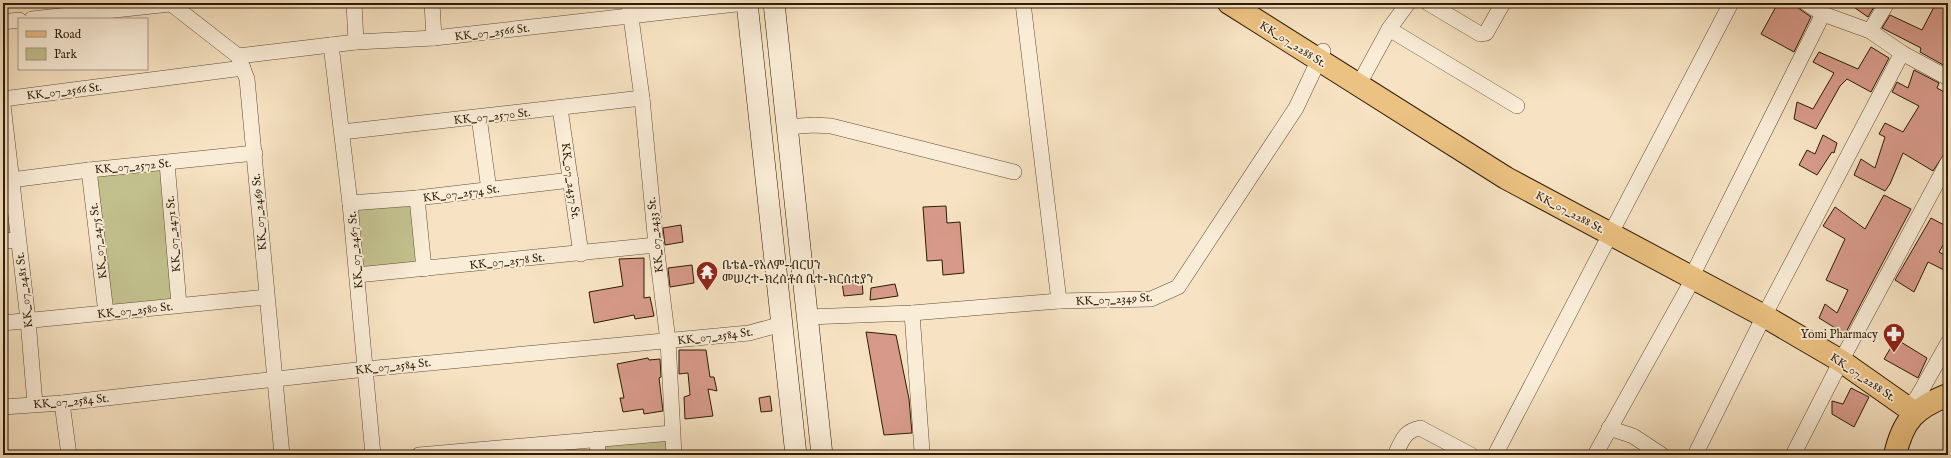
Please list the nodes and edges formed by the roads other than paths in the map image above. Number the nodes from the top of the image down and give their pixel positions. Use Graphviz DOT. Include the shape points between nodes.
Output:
graph roads {
  1 [pos="170,3"];
  2 [pos="354,3"];
  3 [pos="432,3"];
  4 [pos="746,3"];
  5 [pos="774,3"];
  6 [pos="1023,3"];
  7 [pos="1229,3"];
  8 [pos="1246,3"];
  9 [pos="1428,3"];
  10 [pos="1503,3"];
  11 [pos="1731,3"];
  12 [pos="1806,3"];
  13 [pos="1887,3"];
  14 [pos="1404,4"];
  15 [pos="630,10"];
  16 [pos="1823,14"];
  17 [pos="41,18"];
  18 [pos="18,20"];
  19 [pos="3,22"];
  20 [pos="1389,29"];
  21 [pos="1870,31"];
  22 [pos="434,38"];
  23 [pos="356,42"];
  24 [pos="330,45"];
  25 [pos="1902,53"];
  26 [pos="1321,55"];
  27 [pos="241,62"];
  28 [pos="1948,78"];
  29 [pos="1362,80"];
  30 [pos="642,98"];
  31 [pos="3,99"];
  32 [pos="3,105"];
  33 [pos="1517,106"];
  34 [pos="560,108"];
  35 [pos="479,117"];
  36 [pos="786,128"];
  37 [pos="342,132"];
  38 [pos="255,153"];
  39 [pos="1948,162"];
  40 [pos="167,163"];
  41 [pos="89,170"];
  42 [pos="1014,172"];
  43 [pos="11,180"];
  44 [pos="571,180"];
  45 [pos="489,190"];
  46 [pos="417,198"];
  47 [pos="350,203"];
  48 [pos="1613,230"];
  49 [pos="10,241"];
  50 [pos="656,245"];
  51 [pos="581,254"];
  52 [pos="424,269"];
  53 [pos="1695,273"];
  54 [pos="357,275"];
  55 [pos="266,297"];
  56 [pos="1059,302"];
  57 [pos="179,305"];
  58 [pos="1767,312"];
  59 [pos="106,313"];
  60 [pos="912,313"];
  61 [pos="808,317"];
  62 [pos="28,320"];
  63 [pos="3,323"];
  64 [pos="782,324"];
  65 [pos="668,341"];
  66 [pos="1948,343"];
  67 [pos="1844,356"];
  68 [pos="366,369"];
  69 [pos="275,380"];
  70 [pos="1948,396"];
  71 [pos="62,403"];
  72 [pos="35,404"];
  73 [pos="1917,405"];
  74 [pos="3,407"];
  75 [pos="1609,428"];
  76 [pos="672,433"];
  77 [pos="596,439"];
  78 [pos="922,451"];
  79 [pos="69,455"];
  80 [pos="282,455"];
  81 [pos="374,455"];
  82 [pos="419,455"];
  83 [pos="598,455"];
  84 [pos="674,455"];
  85 [pos="796,455"];
  86 [pos="822,455"];
  87 [pos="1396,455"];
  88 [pos="1471,455"];
  89 [pos="1495,455"];
  90 [pos="1595,455"];
  91 [pos="1662,455"];
  92 [pos="1694,455"];
  93 [pos="1793,455"];
  94 [pos="1895,455"];
  1 -- 17 [label="street"];
  1 -- 27 [label="street"];
  2 -- 23 [label="street"];
  3 -- 22 [label="street"];
  4 -- 15 [label="street, KK_07_2566 St."];
  4 -- 64 [label="street"];
  5 -- 36 [label="street"];
  6 -- 56 [label="street"];
  7 -- 26 [label="main road, KK_07_2288 St."];
  8 -- 26 [label="main road, KK_07_2288 St."];
  9 -- 10 [label="street" via="1480,34 1486,33"];
  11 -- 48 [label="street"];
  12 -- 16 [label="street"];
  13 -- 21 [label="street"];
  14 -- 20 [label="street"];
  15 -- 22 [label="street, KK_07_2566 St."];
  15 -- 30 [label="street, KK_07_2433 St."];
  16 -- 21 [label="street"];
  16 -- 53 [label="street"];
  18 -- 19 [label="street"];
  20 -- 29 [label="street"];
  20 -- 33 [label="street"];
  21 -- 25 [label="street"];
  22 -- 23 [label="street, KK_07_2566 St."];
  23 -- 24 [label="street, KK_07_2566 St."];
  24 -- 27 [label="street, KK_07_2566 St."];
  24 -- 37 [label="street, KK_07_2467 St."];
  25 -- 28 [label="street"];
  25 -- 58 [label="street"];
  26 -- 29 [label="main road, KK_07_2288 St."];
  26 -- 56 [label="street, KK_07_2349 St." via="1296,108 1178,287 1151,299"];
  27 -- 31 [label="street, KK_07_2566 St."];
  27 -- 38 [label="street, KK_07_2469 St." via="247,79"];
  29 -- 48 [label="main road, KK_07_2288 St."];
  30 -- 34 [label="street, KK_07_2570 St."];
  30 -- 50 [label="street, KK_07_2433 St."];
  32 -- 43 [label="street, KK_07_2481 St."];
  34 -- 35 [label="street, KK_07_2570 St."];
  34 -- 44 [label="street, KK_07_2437 St."];
  35 -- 37 [label="street, KK_07_2570 St."];
  35 -- 45 [label="street"];
  36 -- 42 [label="street" via="831,126"];
  36 -- 61 [label="street"];
  37 -- 47 [label="street, KK_07_2467 St."];
  38 -- 40 [label="street, KK_07_2572 St."];
  38 -- 55 [label="street, KK_07_2469 St."];
  39 -- 67 [label="street"];
  40 -- 41 [label="street, KK_07_2572 St."];
  40 -- 57 [label="street, KK_07_2471 St."];
  41 -- 43 [label="street, KK_07_2572 St."];
  41 -- 59 [label="street, KK_07_2475 St."];
  43 -- 49 [label="street, KK_07_2481 St."];
  44 -- 45 [label="street, KK_07_2574 St."];
  44 -- 51 [label="street, KK_07_2437 St."];
  45 -- 46 [label="street, KK_07_2574 St."];
  46 -- 47 [label="street, KK_07_2574 St."];
  46 -- 52 [label="street"];
  47 -- 54 [label="street, KK_07_2467 St."];
  48 -- 53 [label="main road, KK_07_2288 St."];
  48 -- 89 [label="street"];
  49 -- 62 [label="street, KK_07_2481 St."];
  50 -- 51 [label="street, KK_07_2578 St."];
  50 -- 65 [label="street, KK_07_2433 St."];
  51 -- 52 [label="street, KK_07_2578 St."];
  52 -- 54 [label="street, KK_07_2578 St."];
  53 -- 58 [label="main road, KK_07_2288 St."];
  53 -- 75 [label="street"];
  54 -- 68 [label="street, KK_07_2467 St."];
  55 -- 57 [label="street, KK_07_2580 St."];
  55 -- 69 [label="street, KK_07_2469 St."];
  56 -- 60 [label="street, KK_07_2349 St."];
  57 -- 59 [label="street, KK_07_2580 St."];
  58 -- 67 [label="main road, KK_07_2288 St."];
  58 -- 92 [label="street"];
  59 -- 62 [label="street, KK_07_2580 St."];
  60 -- 61 [label="street, KK_07_2349 St."];
  60 -- 78 [label="street"];
  61 -- 86 [label="street"];
  62 -- 63 [label="street, KK_07_2580 St."];
  62 -- 72 [label="street, KK_07_2481 St."];
  64 -- 65 [label="street, KK_07_2584 St." via="749,333"];
  64 -- 85 [label="street"];
  65 -- 68 [label="street, KK_07_2584 St."];
  65 -- 76 [label="street, KK_07_2433 St."];
  66 -- 73 [label="street"];
  67 -- 73 [label="main road, KK_07_2288 St."];
  67 -- 93 [label="street"];
  68 -- 69 [label="street, KK_07_2584 St."];
  68 -- 81 [label="street, KK_07_2467 St."];
  69 -- 71 [label="street, KK_07_2584 St."];
  69 -- 80 [label="street, KK_07_2469 St."];
  70 -- 73 [label="main road"];
  71 -- 72 [label="street, KK_07_2584 St."];
  71 -- 79 [label="street"];
  72 -- 74 [label="street, KK_07_2584 St."];
  73 -- 94 [label="main road" via="1900,435"];
  75 -- 90 [label="street"];
  75 -- 91 [label="street" via="1633,436"];
  76 -- 77 [label="street"];
  76 -- 84 [label="street, KK_07_2433 St."];
  77 -- 82 [label="street"];
  77 -- 83 [label="street"];
  87 -- 88 [label="street" via="1405,436 1411,430 1420,428"];
}
